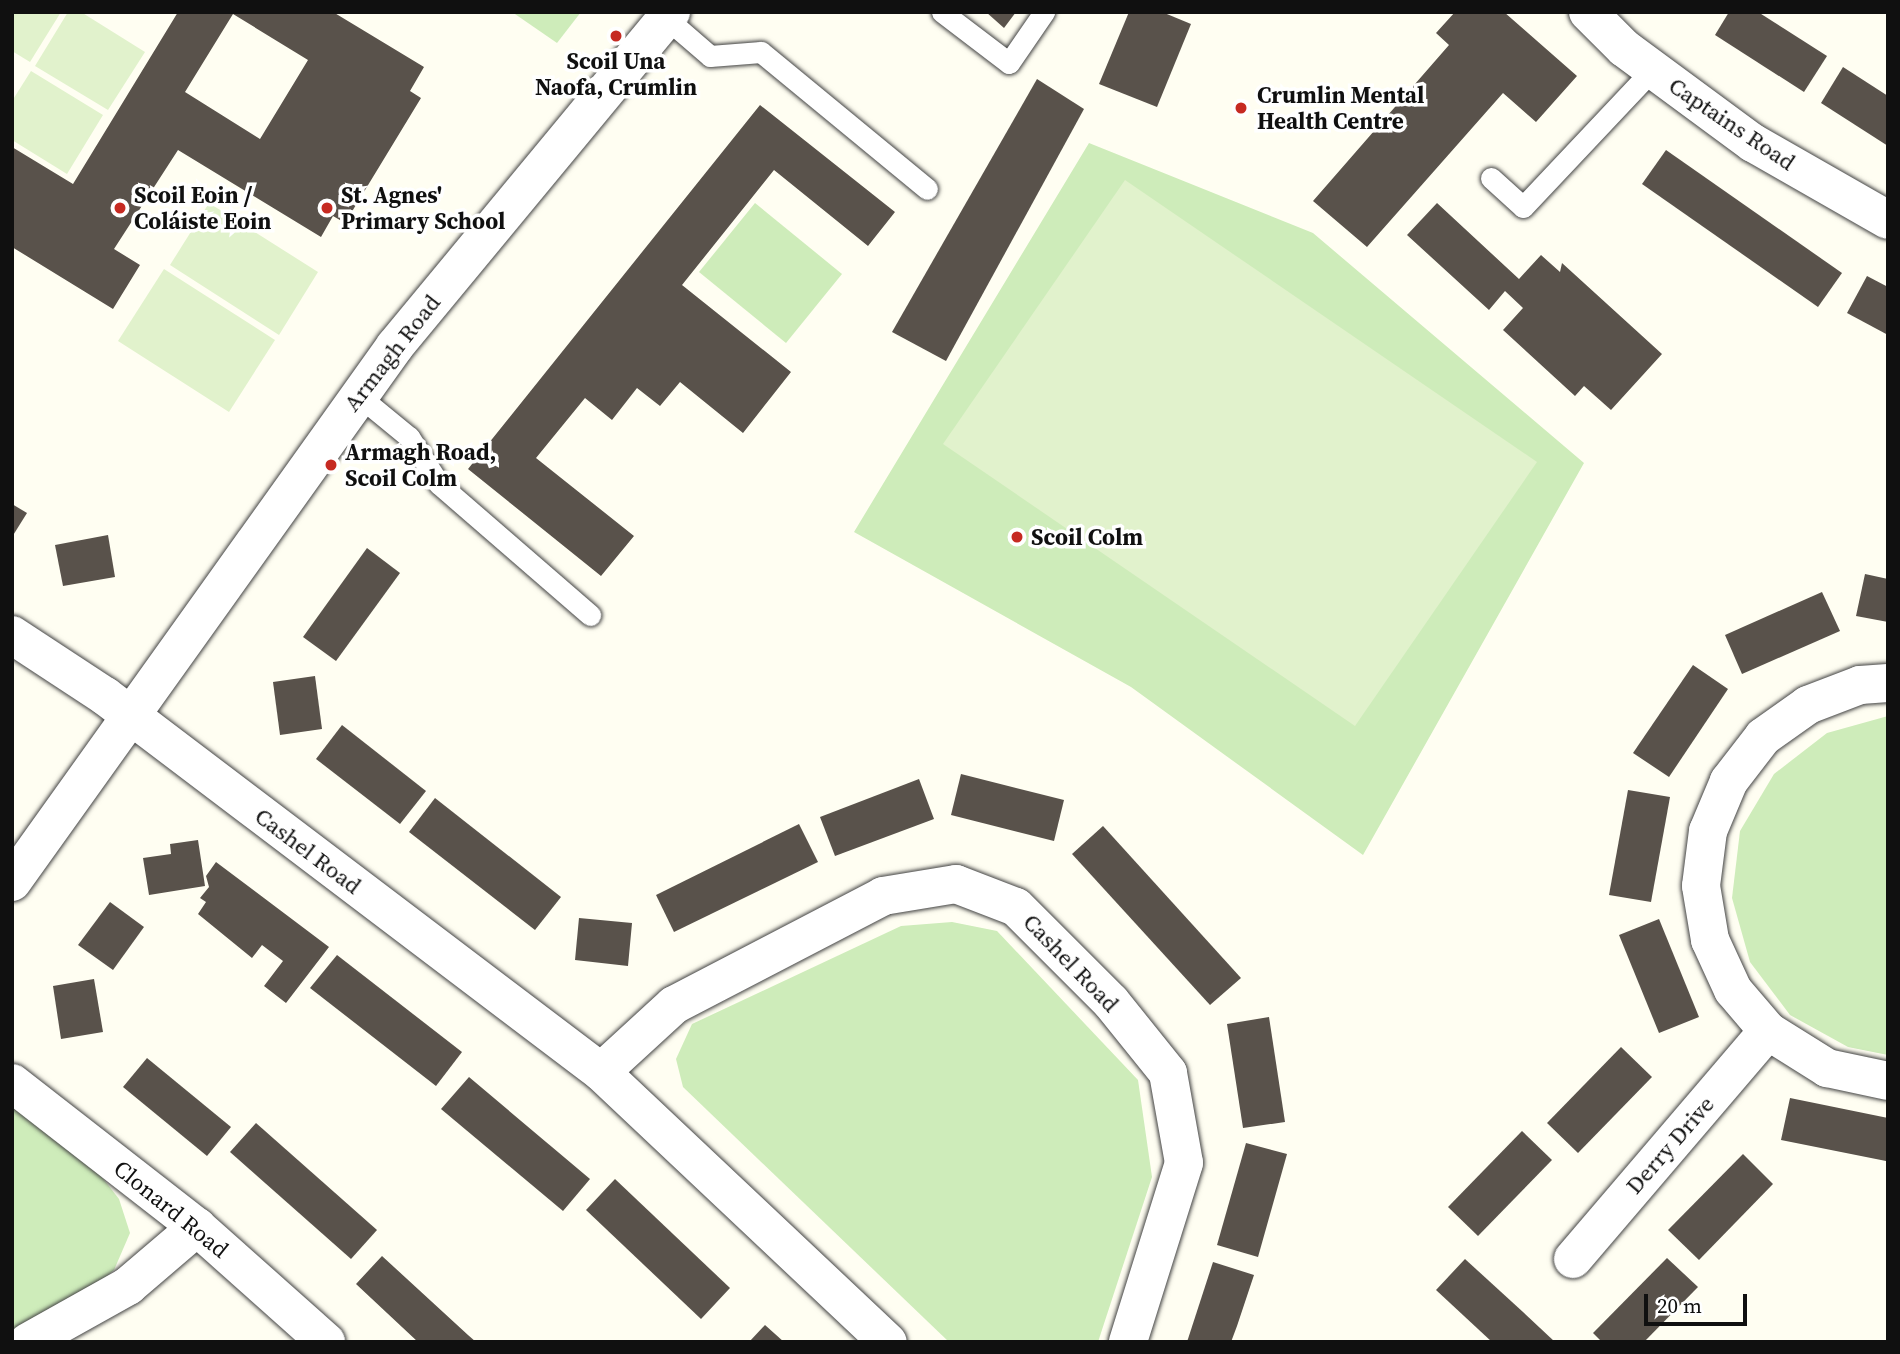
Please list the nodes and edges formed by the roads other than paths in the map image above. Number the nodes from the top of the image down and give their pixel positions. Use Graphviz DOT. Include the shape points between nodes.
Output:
graph roads {
  1 [pos="942,12"];
  2 [pos="1044,12"];
  3 [pos="1588,12"];
  4 [pos="668,15"];
  5 [pos="1653,69"];
  6 [pos="1491,178"];
  7 [pos="927,189"];
  8 [pos="1888,220"];
  9 [pos="359,396"];
  10 [pos="590,615"];
  11 [pos="12,635"];
  12 [pos="1888,683"];
  13 [pos="130,717"];
  14 [pos="12,882"];
  15 [pos="1768,1031"];
  16 [pos="601,1072"];
  17 [pos="1888,1081"];
  18 [pos="12,1083"];
  19 [pos="197,1227"];
  20 [pos="1573,1259"];
  21 [pos="28,1342"];
  22 [pos="326,1342"];
  23 [pos="888,1342"];
  24 [pos="1128,1342"];
  1 -- 2 [label="lane" via="1009,63"];
  3 -- 5 [label="street, Captains Road"];
  4 -- 7 [label="lane" via="710,57 761,52"];
  4 -- 9 [label="street, Armagh Road"];
  5 -- 6 [label="lane" via="1523,207"];
  5 -- 8 [label="street, Captains Road" via="1753,144"];
  9 -- 10 [label="lane" via="409,438 439,484"];
  9 -- 13 [label="street, Armagh Road"];
  11 -- 13 [label="street, Cashel Road"];
  12 -- 15 [label="street" via="1860,685 1808,705 1763,737 1729,780 1708,831 1701,886 1710,940 1733,990"];
  13 -- 14 [label="street, Armagh Road"];
  13 -- 16 [label="street, Cashel Road"];
  15 -- 17 [label="street" via="1826,1068"];
  15 -- 20 [label="street, Derry Drive"];
  16 -- 23 [label="street, Cashel Road"];
  16 -- 24 [label="street, Cashel Road" via="674,1005 883,896 956,884 1016,907 1111,1002 1168,1073 1184,1163"];
  18 -- 19 [label="street, Clonard Road"];
  19 -- 21 [label="street" via="128,1286"];
  19 -- 22 [label="street, Clonard Road"];
}
